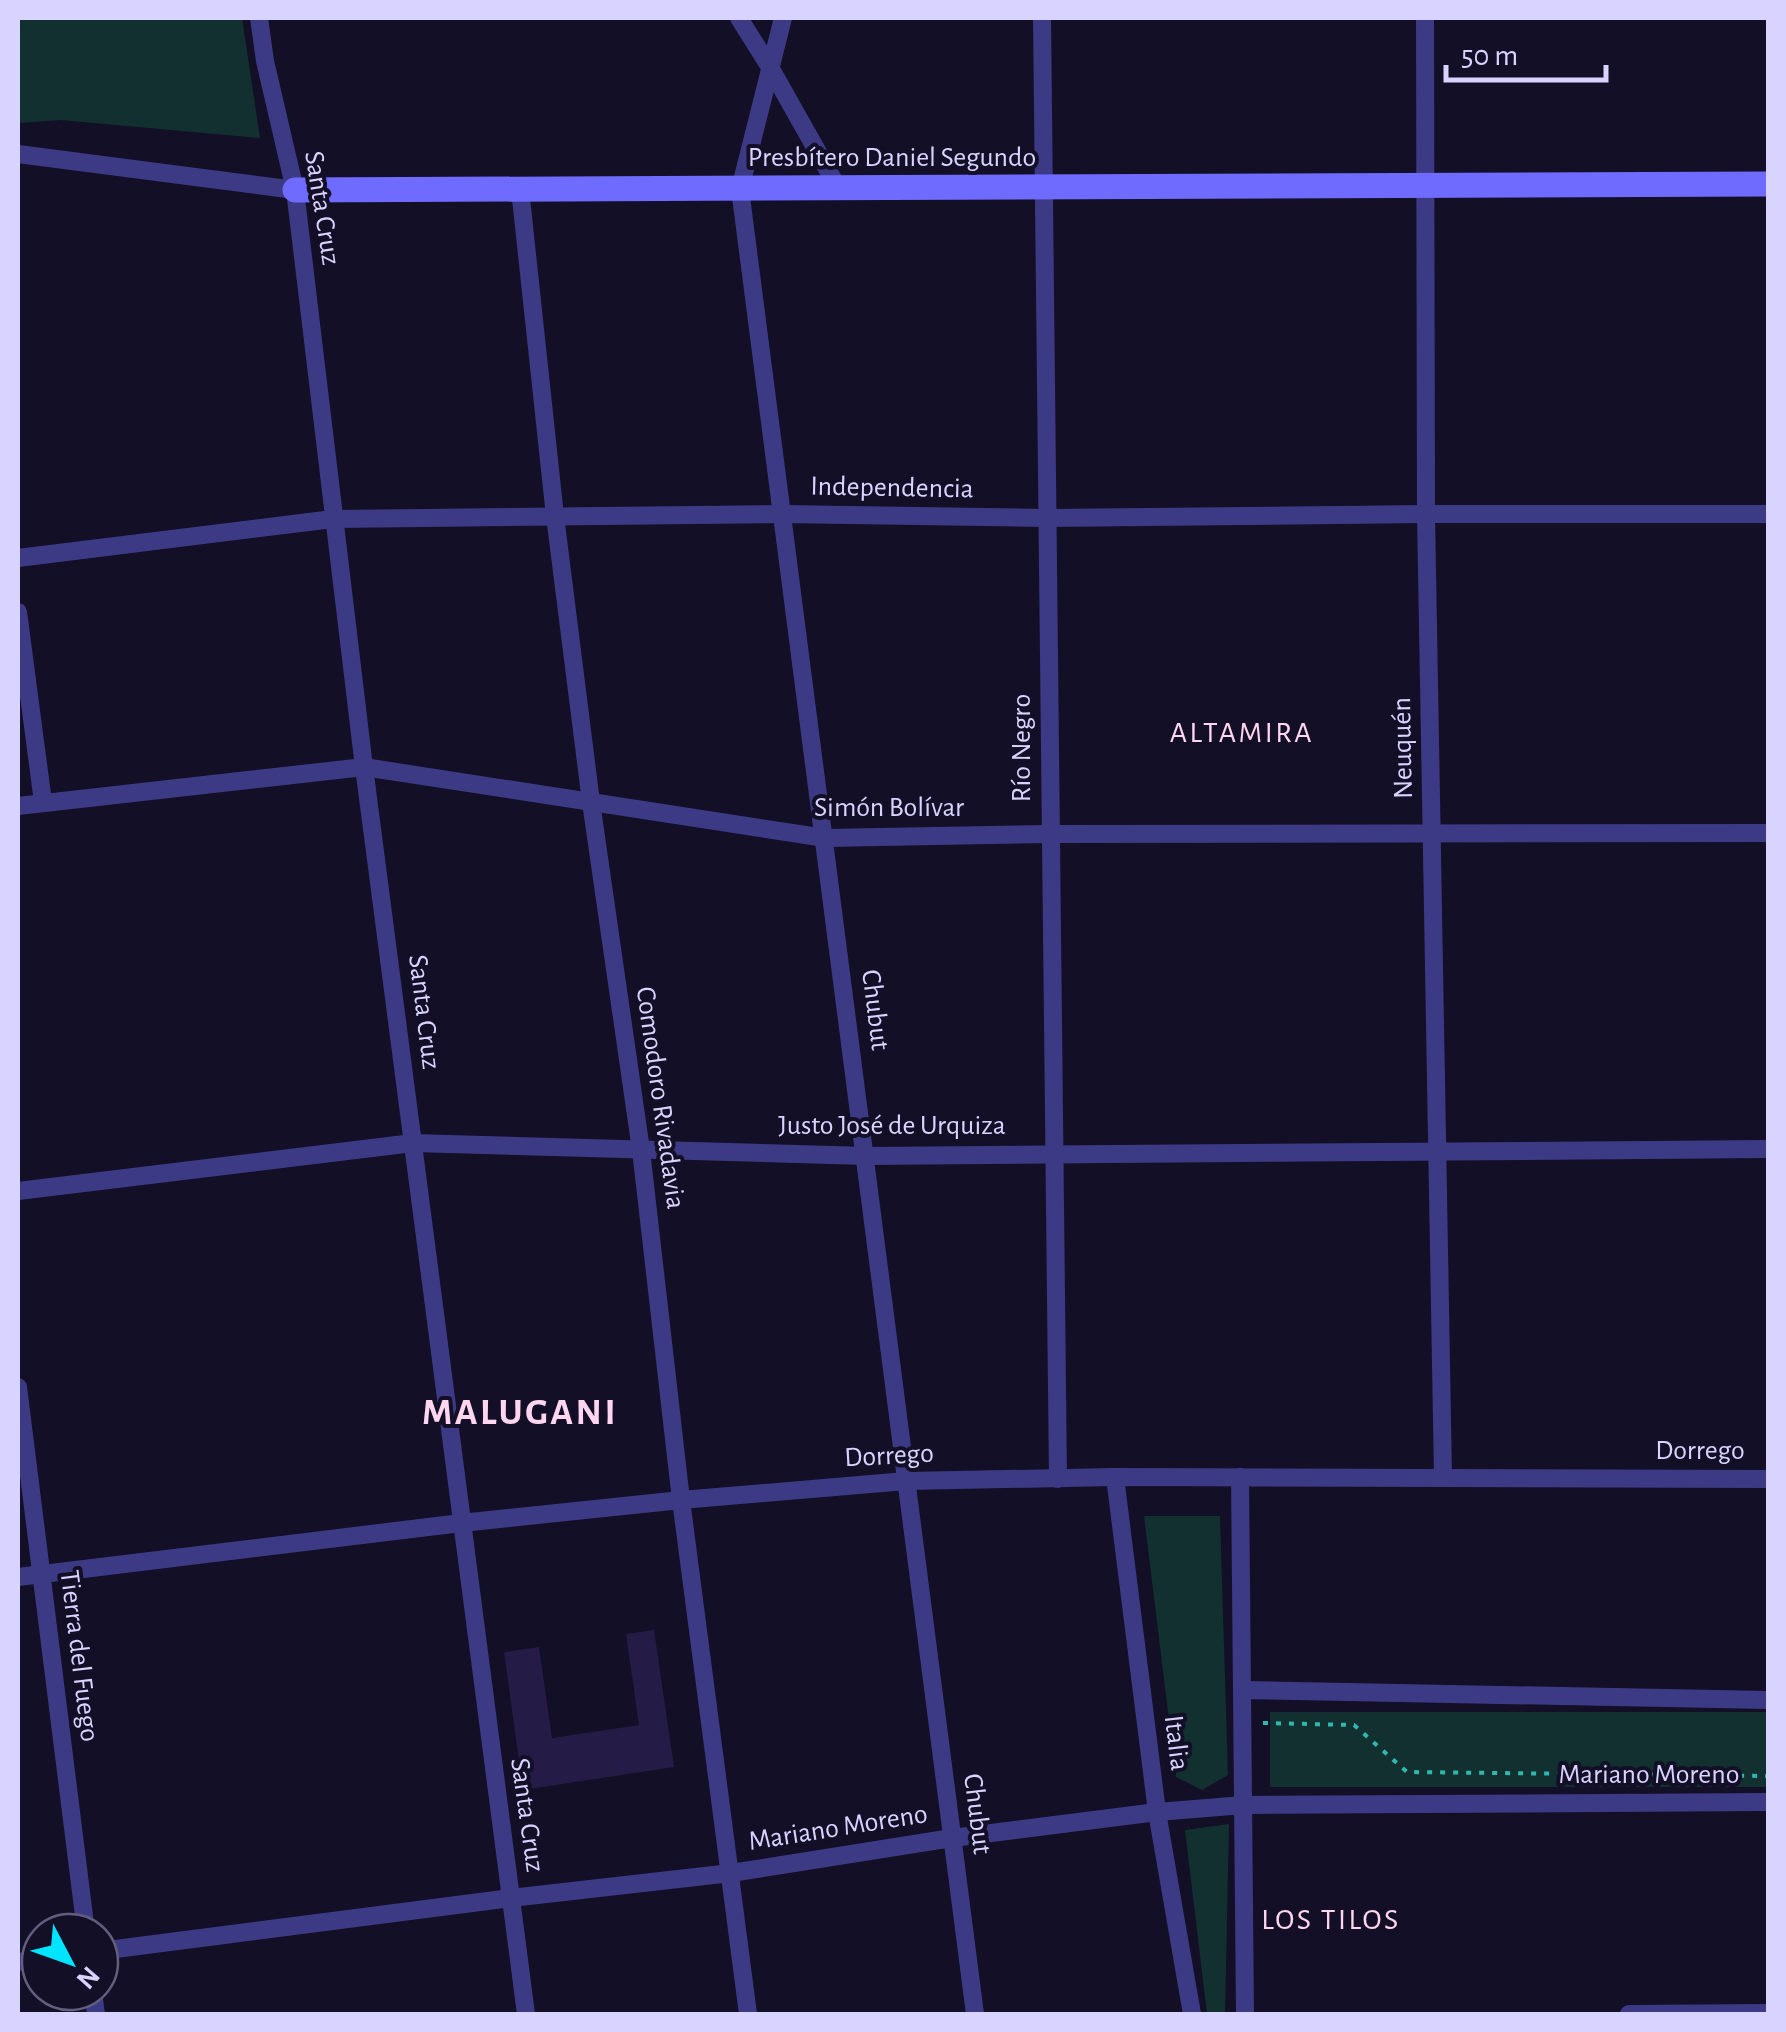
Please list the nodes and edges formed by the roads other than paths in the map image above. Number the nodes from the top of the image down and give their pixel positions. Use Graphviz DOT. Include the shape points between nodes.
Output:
graph roads {
  1 [pos="259,18"];
  2 [pos="738,18"];
  3 [pos="783,18"];
  4 [pos="1042,18"];
  5 [pos="1425,18"];
  6 [pos="771,69"];
  7 [pos="18,154"];
  8 [pos="1768,184"];
  9 [pos="1426,187"];
  10 [pos="838,188"];
  11 [pos="1044,188"];
  12 [pos="520,189"];
  13 [pos="740,189"];
  14 [pos="295,190"];
  15 [pos="782,514"];
  16 [pos="1426,514"];
  17 [pos="1768,514"];
  18 [pos="555,516"];
  19 [pos="1048,518"];
  20 [pos="333,519"];
  21 [pos="18,558"];
  22 [pos="18,612"];
  23 [pos="364,767"];
  24 [pos="43,802"];
  25 [pos="591,802"];
  26 [pos="18,806"];
  27 [pos="1432,832"];
  28 [pos="1768,833"];
  29 [pos="1050,834"];
  30 [pos="825,838"];
  31 [pos="413,1143"];
  32 [pos="1768,1149"];
  33 [pos="641,1150"];
  34 [pos="1437,1150"];
  35 [pos="1054,1154"];
  36 [pos="866,1156"];
  37 [pos="18,1192"];
  38 [pos="18,1387"];
  39 [pos="1115,1477"];
  40 [pos="1240,1477"];
  41 [pos="1444,1477"];
  42 [pos="1058,1478"];
  43 [pos="1768,1479"];
  44 [pos="906,1481"];
  45 [pos="681,1500"];
  46 [pos="461,1523"];
  47 [pos="41,1574"];
  48 [pos="18,1577"];
  49 [pos="1242,1690"];
  50 [pos="1768,1700"];
  51 [pos="1768,1802"];
  52 [pos="1244,1805"];
  53 [pos="1157,1812"];
  54 [pos="952,1838"];
  55 [pos="731,1873"];
  56 [pos="510,1898"];
  57 [pos="83,1912"];
  58 [pos="120,1949"];
  59 [pos="1768,2013"];
  60 [pos="526,2014"];
  61 [pos="748,2014"];
  62 [pos="975,2014"];
  63 [pos="1192,2014"];
  64 [pos="1246,2014"];
  65 [pos="1629,2014"];
  1 -- 14 [label="street, Santa Cruz"];
  2 -- 6 [label="street"];
  3 -- 6 [label="street, Chubut"];
  4 -- 11 [label="street, Río Negro"];
  5 -- 9 [label="street, Neuquén"];
  6 -- 10 [label="street"];
  6 -- 13 [label="street, Chubut"];
  7 -- 14 [label="street, Presbítero Daniel Segundo"];
  8 -- 9 [label="main road, Presbítero Daniel Segundo"];
  9 -- 11 [label="main road, Presbítero Daniel Segundo"];
  9 -- 16 [label="street, Neuquén"];
  10 -- 11 [label="main road, Presbítero Daniel Segundo"];
  10 -- 13 [label="main road, Presbítero Daniel Segundo"];
  11 -- 19 [label="street, Río Negro"];
  12 -- 13 [label="main road, Presbítero Daniel Segundo"];
  12 -- 14 [label="main road, Presbítero Daniel Segundo"];
  12 -- 18 [label="street, Comodoro Rivadavia"];
  13 -- 15 [label="street, Chubut"];
  14 -- 20 [label="street, Santa Cruz"];
  15 -- 18 [label="street, Independencia"];
  15 -- 19 [label="street, Independencia"];
  15 -- 30 [label="street, Chubut"];
  16 -- 17 [label="street, Independencia"];
  16 -- 19 [label="street, Independencia"];
  16 -- 27 [label="street, Neuquén"];
  18 -- 20 [label="street, Independencia"];
  18 -- 25 [label="street, Comodoro Rivadavia"];
  19 -- 29 [label="street, Río Negro"];
  20 -- 21 [label="street, Independencia"];
  20 -- 23 [label="street, Santa Cruz"];
  22 -- 24 [label="street"];
  23 -- 24 [label="street, Simón Bolívar"];
  23 -- 25 [label="street, Simón Bolívar"];
  23 -- 31 [label="street, Santa Cruz"];
  24 -- 26 [label="street, Simón Bolívar"];
  25 -- 30 [label="street, Simón Bolívar"];
  25 -- 33 [label="street, Comodoro Rivadavia"];
  27 -- 28 [label="street, Simón Bolívar"];
  27 -- 29 [label="street, Simón Bolívar"];
  27 -- 34 [label="street, Neuquén"];
  29 -- 30 [label="street, Simón Bolívar"];
  29 -- 35 [label="street, Río Negro"];
  30 -- 36 [label="street, Chubut"];
  31 -- 33 [label="street, Justo José de Urquiza"];
  31 -- 37 [label="street, Justo José de Urquiza"];
  31 -- 46 [label="street, Santa Cruz"];
  32 -- 34 [label="street, Justo José de Urquiza"];
  33 -- 36 [label="street, Justo José de Urquiza"];
  33 -- 45 [label="street, Comodoro Rivadavia"];
  34 -- 35 [label="street, Justo José de Urquiza"];
  34 -- 41 [label="street, Neuquén"];
  35 -- 36 [label="street, Justo José de Urquiza"];
  35 -- 42 [label="street, Río Negro"];
  36 -- 44 [label="street, Chubut"];
  38 -- 47 [label="street, Tierra del Fuego"];
  39 -- 40 [label="street, Dorrego"];
  39 -- 42 [label="street, Dorrego"];
  39 -- 53 [label="street, Italia"];
  40 -- 41 [label="street, Dorrego"];
  40 -- 49 [label="street"];
  41 -- 43 [label="street, Dorrego"];
  42 -- 44 [label="street, Dorrego"];
  44 -- 45 [label="street, Dorrego"];
  44 -- 54 [label="street, Chubut"];
  45 -- 46 [label="street, Dorrego"];
  45 -- 55 [label="street, Comodoro Rivadavia"];
  46 -- 47 [label="street, Dorrego"];
  46 -- 56 [label="street, Santa Cruz"];
  47 -- 48 [label="street, Dorrego"];
  47 -- 57 [label="street, Tierra del Fuego"];
  49 -- 50 [label="street"];
  49 -- 52 [label="street"];
  51 -- 52 [label="street, Mariano Moreno"];
  52 -- 53 [label="street, Mariano Moreno"];
  52 -- 64 [label="street"];
  53 -- 54 [label="street, Mariano Moreno"];
  53 -- 63 [label="street, Italia"];
  54 -- 55 [label="street, Mariano Moreno"];
  54 -- 62 [label="street, Chubut"];
  55 -- 56 [label="street, Mariano Moreno"];
  55 -- 61 [label="street, Comodoro Rivadavia"];
  56 -- 58 [label="street, Mariano Moreno"];
  56 -- 60 [label="street, Santa Cruz"];
  59 -- 65 [label="street"];
}
